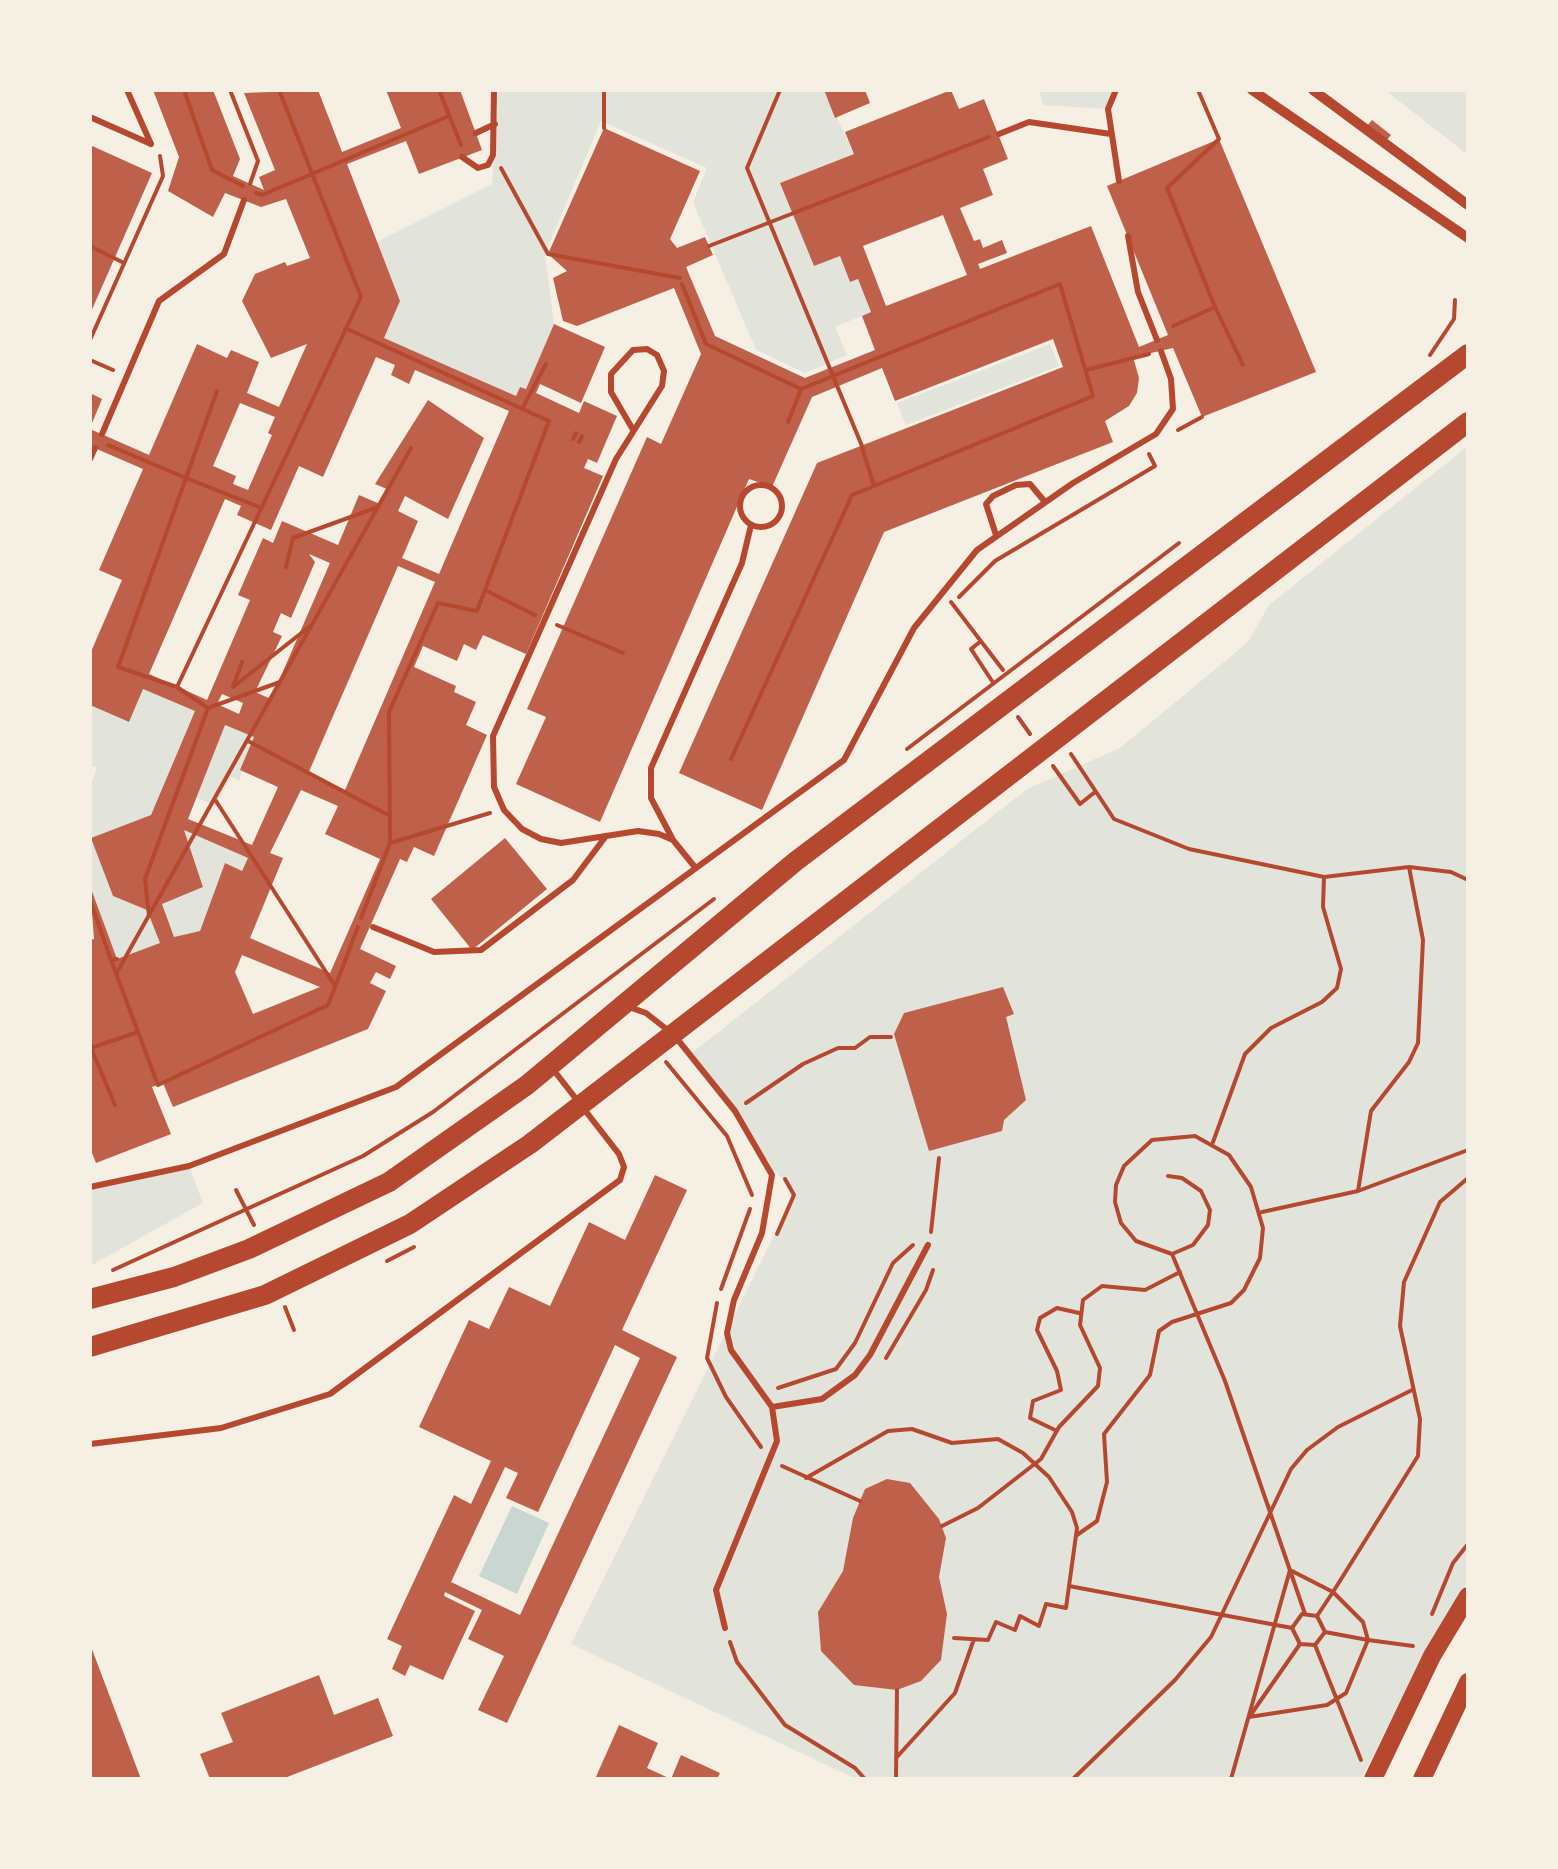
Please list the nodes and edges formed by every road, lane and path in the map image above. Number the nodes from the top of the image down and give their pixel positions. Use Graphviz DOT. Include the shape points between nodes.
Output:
graph roads {
  1 [pos="128,90"];
  2 [pos="184,90"];
  3 [pos="230,90"];
  4 [pos="279,90"];
  5 [pos="439,90"];
  6 [pos="494,90"];
  7 [pos="604,90"];
  8 [pos="780,90"];
  9 [pos="1116,90"];
  10 [pos="1198,90"];
  11 [pos="1252,90"];
  12 [pos="1313,90"];
  13 [pos="449,116"];
  14 [pos="90,117"];
  15 [pos="495,124"];
  16 [pos="604,128"];
  17 [pos="476,133"];
  18 [pos="999,134"];
  19 [pos="1111,134"];
  20 [pos="152,144"];
  21 [pos="461,145"];
  22 [pos="494,155"];
  23 [pos="462,157"];
  24 [pos="311,171"];
  25 [pos="1118,181"];
  26 [pos="250,184"];
  27 [pos="244,200"];
  28 [pos="1468,205"];
  29 [pos="770,222"];
  30 [pos="1128,236"];
  31 [pos="1468,238"];
  32 [pos="90,246"];
  33 [pos="709,246"];
  34 [pos="124,263"];
  35 [pos="1215,307"];
  36 [pos="1173,326"];
  37 [pos="345,328"];
  38 [pos="90,340"];
  39 [pos="1157,340"];
  40 [pos="1468,345"];
  41 [pos="1161,350"];
  42 [pos="1468,354"];
  43 [pos="90,360"];
  44 [pos="546,364"];
  45 [pos="1243,364"];
  46 [pos="1086,370"];
  47 [pos="128,376"];
  48 [pos="833,376"];
  49 [pos="1442,377"];
  50 [pos="801,389"];
  51 [pos="216,390"];
  52 [pos="522,408"];
  53 [pos="1202,417"];
  54 [pos="788,422"];
  55 [pos="1468,422"];
  56 [pos="632,428"];
  57 [pos="1174,432"];
  58 [pos="102,434"];
  59 [pos="579,434"];
  60 [pos="576,441"];
  61 [pos="106,444"];
  62 [pos="1146,447"];
  63 [pos="95,448"];
  64 [pos="411,448"];
  65 [pos="90,459"];
  66 [pos="186,478"];
  67 [pos="874,486"];
  68 [pos="1045,502"];
  69 [pos="259,507"];
  70 [pos="378,507"];
  71 [pos="752,525"];
  72 [pos="996,535"];
  73 [pos="286,567"];
  74 [pos="486,590"];
  75 [pos="942,591"];
  76 [pos="953,604"];
  77 [pos="546,620"];
  78 [pos="312,624"];
  79 [pos="981,641"];
  80 [pos="623,653"];
  81 [pos="242,662"];
  82 [pos="280,682"];
  83 [pos="177,687"];
  84 [pos="997,687"];
  85 [pos="1022,692"];
  86 [pos="208,708"];
  87 [pos="1018,717"];
  88 [pos="1060,738"];
  89 [pos="247,741"];
  90 [pos="1040,747"];
  91 [pos="732,758"];
  92 [pos="1050,762"];
  93 [pos="1095,792"];
  94 [pos="214,799"];
  95 [pos="504,810"];
  96 [pos="390,816"];
  97 [pos="606,836"];
  98 [pos="673,840"];
  99 [pos="390,844"];
  100 [pos="694,866"];
  101 [pos="1409,867"];
  102 [pos="1324,877"];
  103 [pos="1468,880"];
  104 [pos="90,900"];
  105 [pos="149,916"];
  106 [pos="373,927"];
  107 [pos="116,974"];
  108 [pos="336,986"];
  109 [pos="625,1006"];
  110 [pos="563,1010"];
  111 [pos="138,1032"];
  112 [pos="674,1035"];
  113 [pos="891,1037"];
  114 [pos="91,1046"];
  115 [pos="664,1060"];
  116 [pos="550,1066"];
  117 [pos="114,1105"];
  118 [pos="582,1106"];
  119 [pos="736,1111"];
  120 [pos="1212,1142"];
  121 [pos="1468,1150"];
  122 [pos="939,1158"];
  123 [pos="1168,1176"];
  124 [pos="1468,1178"];
  125 [pos="90,1187"];
  126 [pos="236,1190"];
  127 [pos="1358,1191"];
  128 [pos="246,1210"];
  129 [pos="1260,1212"];
  130 [pos="264,1242"];
  131 [pos="928,1245"];
  132 [pos="1172,1254"];
  133 [pos="1180,1272"];
  134 [pos="105,1273"];
  135 [pos="90,1299"];
  136 [pos="1079,1314"];
  137 [pos="1199,1315"];
  138 [pos="90,1347"];
  139 [pos="1412,1390"];
  140 [pos="763,1391"];
  141 [pos="772,1408"];
  142 [pos="1057,1431"];
  143 [pos="90,1444"];
  144 [pos="772,1461"];
  145 [pos="1034,1465"];
  146 [pos="806,1478"];
  147 [pos="860,1502"];
  148 [pos="1271,1515"];
  149 [pos="942,1526"];
  150 [pos="1076,1535"];
  151 [pos="1468,1544"];
  152 [pos="1290,1570"];
  153 [pos="1069,1586"];
  154 [pos="1333,1592"];
  155 [pos="1468,1596"];
  156 [pos="1305,1614"];
  157 [pos="1222,1615"];
  158 [pos="1318,1616"];
  159 [pos="1274,1624"];
  160 [pos="1428,1624"];
  161 [pos="725,1628"];
  162 [pos="1292,1628"];
  163 [pos="1325,1632"];
  164 [pos="1423,1636"];
  165 [pos="954,1638"];
  166 [pos="974,1639"];
  167 [pos="1368,1640"];
  168 [pos="1300,1644"];
  169 [pos="1316,1645"];
  170 [pos="1468,1682"];
  171 [pos="897,1690"];
  172 [pos="1338,1700"];
  173 [pos="1249,1717"];
  174 [pos="896,1758"];
  175 [pos="1361,1760"];
  176 [pos="865,1779"];
  177 [pos="896,1779"];
  178 [pos="1073,1779"];
  179 [pos="1231,1779"];
  180 [pos="1373,1779"];
  181 [pos="1422,1779"];
  1 -- 20 [label="lane"];
  2 -- 24 [label="path" via="212,170 262,196"];
  3 -- 26 [label="path" via="258,161"];
  4 -- 24 [label="path"];
  5 -- 13 [label="path"];
  6 -- 15 [label="lane"];
  7 -- 16 [label="path"];
  8 -- 29 [label="path" via="747,168"];
  9 -- 19 [label="lane" via="1108,108"];
  10 -- 35 [label="path" via="1220,138 1168,188"];
  11 -- 31 [label="street"];
  12 -- 28 [label="street"];
  13 -- 21 [label="path"];
  13 -- 24 [label="path"];
  14 -- 20 [label="lane"];
  15 -- 17 [label="lane"];
  15 -- 22 [label="lane"];
  18 -- 19 [label="lane" via="1029,122"];
  18 -- 29 [label="path"];
  19 -- 25 [label="lane"];
  20 -- 34 [label="path" via="163,176"];
  22 -- 23 [label="lane" via="478,168"];
  22 -- 50 [label="path" via="548,254 681,281 706,344"];
  24 -- 37 [label="path" via="360,297"];
  27 -- 47 [label="lane" via="224,254 159,302"];
  29 -- 33 [label="path"];
  29 -- 48 [label="path"];
  30 -- 39 [label="lane" via="1138,292"];
  32 -- 34 [label="path"];
  34 -- 38 [label="path"];
  35 -- 36 [label="path"];
  35 -- 45 [label="path"];
  37 -- 52 [label="path"];
  37 -- 69 [label="path"];
  40 -- 49 [label="main road"];
  41 -- 46 [label="path"];
  41 -- 68 [label="lane" via="1173,409 1156,434"];
  42 -- 49 [label="main road"];
  43 -- 47 [label="path"];
  44 -- 52 [label="path"];
  46 -- 48 [label="path" via="1060,284"];
  46 -- 67 [label="path" via="1094,396"];
  47 -- 58 [label="lane"];
  48 -- 50 [label="path"];
  48 -- 67 [label="path"];
  49 -- 85 [label="main road"];
  50 -- 54 [label="path"];
  51 -- 66 [label="path"];
  52 -- 74 [label="path" via="549,421"];
  53 -- 57 [label="path"];
  55 -- 88 [label="main road"];
  56 -- 56 [label="lane" via="610,392 611,374 633,350 647,349 664,371 662,386"];
  56 -- 77 [label="lane"];
  59 -- 60 [label="path"];
  61 -- 66 [label="path"];
  62 -- 76 [label="path" via="1155,466 995,561"];
  63 -- 65 [label="lane"];
  64 -- 70 [label="path"];
  66 -- 69 [label="path"];
  66 -- 83 [label="path" via="118,668"];
  67 -- 91 [label="path" via="852,495"];
  68 -- 72 [label="lane"];
  68 -- 72 [label="lane" via="1030,484 993,496 986,504"];
  69 -- 83 [label="path"];
  70 -- 73 [label="path" via="294,538"];
  70 -- 78 [label="path"];
  71 -- 71 [label="lane" via="778,520 783,507 772,488 760,485 743,496 742,515"];
  71 -- 98 [label="lane" via="742,563 651,768 651,798"];
  72 -- 75 [label="lane"];
  74 -- 77 [label="path"];
  74 -- 96 [label="path" via="478,611 438,602 389,712"];
  75 -- 76 [label="path"];
  75 -- 100 [label="lane" via="914,628 844,760"];
  76 -- 79 [label="path"];
  77 -- 80 [label="path"];
  77 -- 95 [label="lane" via="493,736 494,786"];
  78 -- 81 [label="path" via="233,687"];
  78 -- 82 [label="path"];
  79 -- 84 [label="path" via="971,649"];
  79 -- 85 [label="path"];
  82 -- 86 [label="path"];
  82 -- 89 [label="path"];
  83 -- 86 [label="path"];
  85 -- 109 [label="main road" via="796,861"];
  86 -- 105 [label="path" via="145,879"];
  87 -- 90 [label="path"];
  88 -- 93 [label="path"];
  88 -- 112 [label="main road"];
  89 -- 94 [label="path"];
  89 -- 96 [label="path"];
  92 -- 93 [label="path" via="1080,804"];
  93 -- 102 [label="path" via="1128,828 1221,858"];
  94 -- 105 [label="path"];
  94 -- 108 [label="path"];
  95 -- 97 [label="lane" via="542,839"];
  95 -- 99 [label="path"];
  96 -- 99 [label="path"];
  97 -- 98 [label="lane" via="638,832"];
  97 -- 106 [label="lane" via="573,880 481,950 434,952"];
  98 -- 100 [label="lane"];
  99 -- 108 [label="path"];
  100 -- 125 [label="lane" via="396,1087 190,1166"];
  101 -- 102 [label="path"];
  101 -- 103 [label="path"];
  101 -- 127 [label="path" via="1423,940 1418,1042 1371,1111"];
  102 -- 120 [label="path" via="1340,969 1337,988 1244,1054"];
  104 -- 107 [label="path"];
  105 -- 107 [label="path"];
  107 -- 111 [label="path"];
  108 -- 111 [label="path" via="328,1005 158,1085"];
  109 -- 112 [label="lane" via="646,1012"];
  109 -- 116 [label="main road"];
  110 -- 128 [label="path" via="433,1112 363,1156"];
  111 -- 114 [label="path"];
  112 -- 118 [label="main road"];
  112 -- 119 [label="lane"];
  113 -- 119 [label="path" via="870,1037 804,1064"];
  114 -- 117 [label="path"];
  115 -- 144 [label="path" via="727,1136 754,1199 712,1321 707,1358"];
  116 -- 118 [label="lane"];
  116 -- 130 [label="main road" via="389,1182"];
  118 -- 138 [label="main road" via="410,1224 265,1295"];
  118 -- 143 [label="lane" via="619,1154 620,1180 360,1376 290,1410 221,1428"];
  119 -- 140 [label="lane" via="772,1176 762,1233 727,1333 731,1350"];
  120 -- 129 [label="path" via="1243,1172"];
  120 -- 132 [label="path" via="1178,1135 1152,1140 1130,1156 1116,1185 1118,1213 1130,1236"];
  121 -- 127 [label="path"];
  122 -- 131 [label="path"];
  123 -- 132 [label="path" via="1195,1185 1210,1210 1198,1240"];
  124 -- 139 [label="path" via="1440,1202 1404,1282 1400,1326"];
  126 -- 128 [label="path"];
  127 -- 129 [label="path"];
  128 -- 130 [label="path"];
  128 -- 134 [label="path"];
  129 -- 137 [label="path" via="1264,1236 1250,1280 1230,1303"];
  130 -- 135 [label="main road" via="174,1277"];
  131 -- 140 [label="path" via="909,1245 893,1262 836,1369"];
  131 -- 141 [label="lane" via="854,1375 822,1398"];
  132 -- 133 [label="path"];
  133 -- 136 [label="path" via="1146,1290 1102,1286 1084,1300"];
  133 -- 137 [label="path"];
  136 -- 142 [label="path" via="1100,1376"];
  136 -- 142 [label="path" via="1057,1308 1040,1318 1037,1330 1061,1381 1057,1395 1030,1405 1030,1418"];
  137 -- 148 [label="path"];
  137 -- 150 [label="path" via="1156,1335 1150,1375 1104,1434 1107,1482 1097,1521"];
  139 -- 148 [label="path" via="1317,1440 1291,1469"];
  139 -- 154 [label="path" via="1420,1419 1418,1456"];
  140 -- 141 [label="lane"];
  141 -- 144 [label="lane"];
  142 -- 145 [label="path"];
  144 -- 146 [label="path"];
  144 -- 161 [label="lane" via="716,1590"];
  145 -- 146 [label="path" via="998,1439 952,1444 927,1431 902,1429"];
  145 -- 149 [label="path"];
  145 -- 150 [label="path" via="1062,1495"];
  146 -- 147 [label="path"];
  148 -- 152 [label="path"];
  148 -- 157 [label="path"];
  150 -- 153 [label="path"];
  151 -- 160 [label="path"];
  152 -- 154 [label="path"];
  152 -- 156 [label="path"];
  152 -- 159 [label="path"];
  153 -- 157 [label="path"];
  153 -- 166 [label="path" via="1066,1608 1046,1604 1039,1626 1020,1616 1015,1630 996,1622 988,1640"];
  154 -- 158 [label="path"];
  154 -- 167 [label="path" via="1364,1622"];
  155 -- 180 [label="main road"];
  156 -- 158 [label="path"];
  156 -- 162 [label="path"];
  157 -- 159 [label="path"];
  157 -- 178 [label="path" via="1176,1680"];
  158 -- 163 [label="path"];
  159 -- 162 [label="path"];
  159 -- 173 [label="path"];
  161 -- 176 [label="path" via="738,1662 784,1725"];
  162 -- 168 [label="path"];
  163 -- 167 [label="path"];
  163 -- 169 [label="path"];
  164 -- 167 [label="path" via="1418,1648"];
  165 -- 166 [label="path"];
  166 -- 174 [label="path" via="956,1693"];
  167 -- 172 [label="path" via="1355,1679"];
  168 -- 169 [label="path"];
  168 -- 173 [label="path"];
  169 -- 172 [label="path"];
  170 -- 181 [label="main road"];
  171 -- 174 [label="path"];
  172 -- 173 [label="path"];
  172 -- 175 [label="path"];
  173 -- 179 [label="path"];
  174 -- 177 [label="path"];
}
